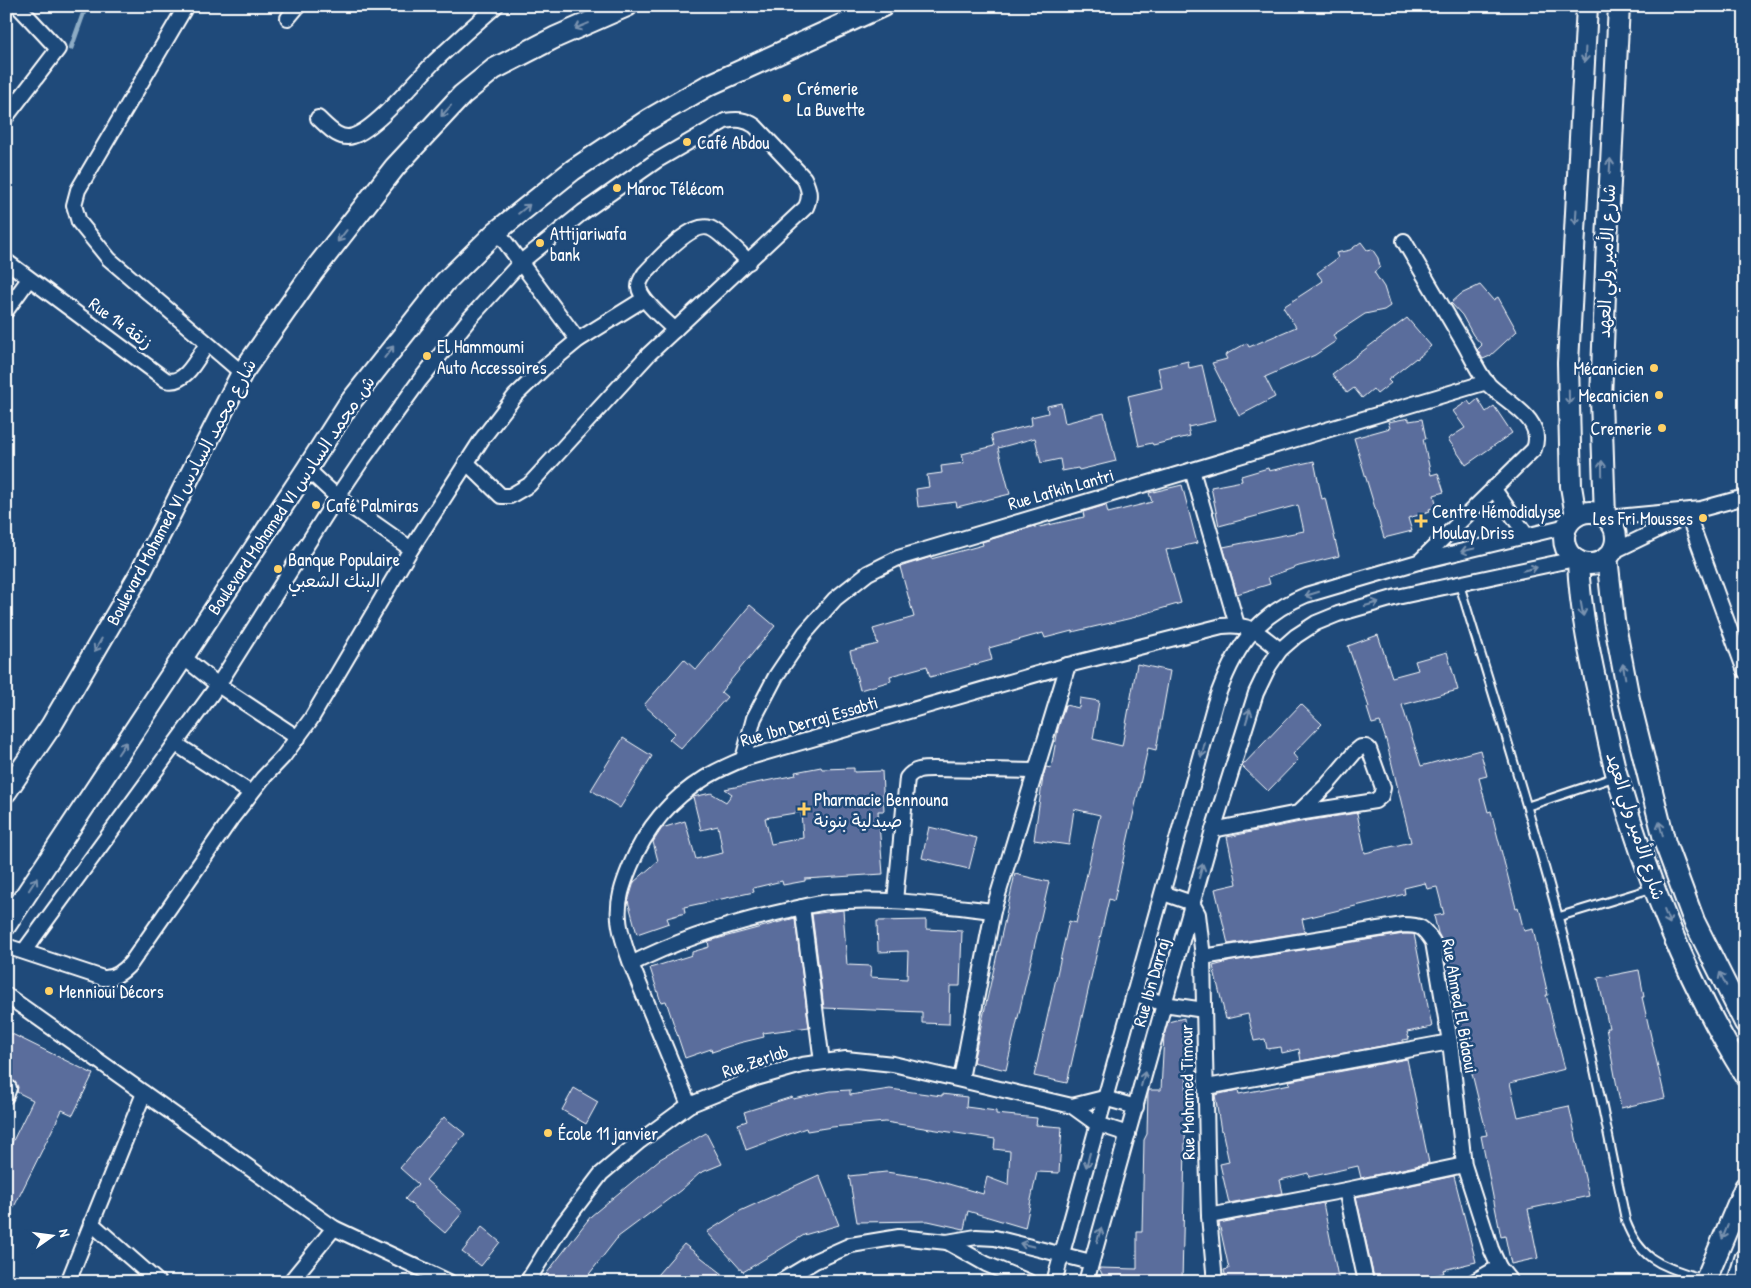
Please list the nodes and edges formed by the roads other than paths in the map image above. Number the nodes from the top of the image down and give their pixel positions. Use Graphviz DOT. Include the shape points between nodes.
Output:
graph roads {
  1 [pos="18,6"];
  2 [pos="186,6"];
  3 [pos="298,6"];
  4 [pos="496,6"];
  5 [pos="627,6"];
  6 [pos="883,6"];
  7 [pos="1587,6"];
  8 [pos="1619,6"];
  9 [pos="288,18"];
  10 [pos="8,109"];
  11 [pos="318,118"];
  12 [pos="497,231"];
  13 [pos="1404,241"];
  14 [pos="6,262"];
  15 [pos="521,262"];
  16 [pos="748,262"];
  17 [pos="29,279"];
  18 [pos="644,299"];
  19 [pos="6,311"];
  20 [pos="675,330"];
  21 [pos="578,340"];
  22 [pos="207,344"];
  23 [pos="242,373"];
  24 [pos="1487,382"];
  25 [pos="466,462"];
  26 [pos="307,469"];
  27 [pos="1192,470"];
  28 [pos="1493,488"];
  29 [pos="1745,496"];
  30 [pos="337,497"];
  31 [pos="1694,512"];
  32 [pos="1606,518"];
  33 [pos="1572,521"];
  34 [pos="1526,536"];
  35 [pos="411,550"];
  36 [pos="1609,555"];
  37 [pos="1576,560"];
  38 [pos="1418,562"];
  39 [pos="1459,583"];
  40 [pos="1237,624"];
  41 [pos="1254,629"];
  42 [pos="1280,650"];
  43 [pos="183,657"];
  44 [pos="1068,665"];
  45 [pos="1745,671"];
  46 [pos="218,685"];
  47 [pos="298,738"];
  48 [pos="176,744"];
  49 [pos="743,759"];
  50 [pos="1035,771"];
  51 [pos="1617,776"];
  52 [pos="6,792"];
  53 [pos="250,793"];
  54 [pos="1528,806"];
  55 [pos="1298,813"];
  56 [pos="1213,830"];
  57 [pos="1655,888"];
  58 [pos="1163,893"];
  59 [pos="895,901"];
  60 [pos="1192,903"];
  61 [pos="802,907"];
  62 [pos="993,911"];
  63 [pos="1558,917"];
  64 [pos="6,924"];
  65 [pos="6,946"];
  66 [pos="24,951"];
  67 [pos="1203,957"];
  68 [pos="631,964"];
  69 [pos="1134,993"];
  70 [pos="6,995"];
  71 [pos="1164,1004"];
  72 [pos="1204,1010"];
  73 [pos="1745,1023"];
  74 [pos="1450,1042"];
  75 [pos="822,1062"];
  76 [pos="1745,1074"];
  77 [pos="961,1079"];
  78 [pos="1206,1087"];
  79 [pos="144,1093"];
  80 [pos="1104,1098"];
  81 [pos="689,1105"];
  82 [pos="1072,1106"];
  83 [pos="1136,1107"];
  84 [pos="1097,1124"];
  85 [pos="1128,1134"];
  86 [pos="1464,1165"];
  87 [pos="1745,1187"];
  88 [pos="1346,1190"];
  89 [pos="1209,1216"];
  90 [pos="91,1223"];
  91 [pos="334,1228"];
  92 [pos="947,1242"];
  93 [pos="1062,1253"];
  94 [pos="1745,1259"];
  95 [pos="1091,1262"];
  96 [pos="1498,1267"];
  97 [pos="1706,1281"];
  98 [pos="68,1282"];
  99 [pos="158,1282"];
  100 [pos="290,1282"];
  101 [pos="449,1282"];
  102 [pos="527,1282"];
  103 [pos="780,1282"];
  104 [pos="1029,1282"];
  105 [pos="1054,1282"];
  106 [pos="1086,1282"];
  107 [pos="1216,1282"];
  108 [pos="1366,1282"];
  109 [pos="1473,1282"];
  110 [pos="1511,1282"];
  111 [pos="1738,1282"];
  1 -- 10 [label="street" via="58,49"];
  2 -- 22 [label="street" via="78,190 74,206 79,222 109,259"];
  3 -- 9 [label="street"];
  4 -- 11 [label="street" via="367,128 352,137 340,137"];
  5 -- 23 [label="main road, Boulevard Mohamed VI شارع محمد السادس, one-way" via="494,69 462,95 395,167 313,272"];
  12 -- 6 [label="main road, Boulevard Mohamed VI ش. محمد السادس, one-way" via="573,170 648,120 707,86"];
  7 -- 33 [label="main road, شارع الأمير ولي العهد, one-way" via="1568,363"];
  32 -- 8 [label="main road, شارع الأمير ولي العهد, one-way" via="1601,399"];
  12 -- 15 [label="street"];
  26 -- 12 [label="main road, Boulevard Mohamed VI ش. محمد السادس, one-way" via="348,405 444,282"];
  13 -- 24 [label="street"];
  14 -- 17 [label="street, Rue 14 زنقة"];
  15 -- 16 [label="street" via="583,212 656,161 725,121 736,119 747,120 755,126 804,178 810,198 806,208"];
  15 -- 21 [label="street"];
  15 -- 30 [label="street" via="420,380"];
  16 -- 18 [label="street" via="712,228 701,227 690,231 645,273 639,290"];
  16 -- 20 [label="street"];
  17 -- 19 [label="street"];
  17 -- 22 [label="street, Rue 14 زنقة" via="166,380 178,380 185,375"];
  18 -- 20 [label="street"];
  18 -- 21 [label="street"];
  20 -- 25 [label="street" via="518,493 502,496"];
  21 -- 25 [label="street" via="516,396"];
  22 -- 23 [label="street"];
  23 -- 52 [label="main road, Boulevard Mohamed VI شارع محمد السادس, one-way" via="141,572 51,726"];
  24 -- 27 [label="street, Rue Lafkih Lantri"];
  24 -- 28 [label="street" via="1527,418 1536,436 1534,449"];
  25 -- 35 [label="street"];
  26 -- 30 [label="street"];
  26 -- 43 [label="main road, Boulevard Mohamed VI ش. محمد السادس"];
  27 -- 40 [label="street"];
  27 -- 49 [label="street, Rue Lafkih Lantri" via="898,558 868,573 835,599 805,633 776,676 754,718"];
  28 -- 34 [label="street"];
  28 -- 38 [label="street"];
  29 -- 31 [label="street"];
  30 -- 35 [label="street"];
  30 -- 46 [label="street"];
  31 -- 32 [label="street"];
  31 -- 36 [label="street"];
  31 -- 45 [label="street"];
  32 -- 33 [label="main road" via="1591,512 1582,513"];
  32 -- 36 [label="main road" via="1616,536"];
  33 -- 34 [label="street, Rue Ibn Darraj"];
  33 -- 37 [label="main road" via="1564,534 1565,544"];
  34 -- 38 [label="street, Rue Ibn Darraj, one-way"];
  35 -- 47 [label="street" via="330,690"];
  36 -- 37 [label="main road" via="1594,563"];
  73 -- 36 [label="main road, شارع الأمير ولي العهد, one-way" via="1694,921 1665,843 1629,699 1614,620"];
  39 -- 37 [label="street, Rue Ibn Darraj, one-way"];
  37 -- 51 [label="main road, شارع الأمير ولي العهد, one-way" via="1586,634"];
  38 -- 41 [label="street, Rue Ibn Darraj, one-way" via="1306,595 1277,610"];
  42 -- 39 [label="street, Rue Ibn Darraj, one-way" via="1316,623 1338,614"];
  39 -- 54 [label="lane"];
  40 -- 41 [label="street, Rue Ibn Derraj Essabti"];
  40 -- 44 [label="street, Rue Ibn Derraj Essabti"];
  41 -- 42 [label="street, Rue Ibn Derraj Essabti"];
  41 -- 58 [label="street, Rue Ibn Darraj, one-way" via="1234,656 1215,703"];
  56 -- 42 [label="street, Rue Ibn Darraj, one-way" via="1256,693"];
  43 -- 46 [label="street"];
  64 -- 43 [label="main road, Boulevard Mohamed VI ش. محمد السادس, one-way"];
  44 -- 49 [label="street, Rue Ibn Derraj Essabti"];
  44 -- 50 [label="street"];
  46 -- 47 [label="street"];
  46 -- 48 [label="street"];
  47 -- 53 [label="street"];
  48 -- 53 [label="street"];
  48 -- 66 [label="street"];
  49 -- 68 [label="street, Rue Ibn Derraj Essabti" via="697,783 674,801 650,827 622,888 618,919"];
  50 -- 59 [label="street" via="933,769 911,772 907,778"];
  50 -- 62 [label="street"];
  51 -- 54 [label="lane"];
  51 -- 57 [label="main road, شارع الأمير ولي العهد"];
  53 -- 66 [label="street" via="124,970 103,978"];
  54 -- 63 [label="lane"];
  55 -- 55 [label="street" via="1364,804 1381,796 1383,788 1369,749 1361,747 1355,752"];
  55 -- 56 [label="street"];
  60 -- 56 [label="street, Rue Ibn Darraj, one-way"];
  57 -- 63 [label="lane"];
  57 -- 76 [label="main road, شارع الأمير ولي العهد, one-way" via="1689,971 1728,1049"];
  58 -- 60 [label="street"];
  58 -- 69 [label="street, Rue Ibn Darraj"];
  59 -- 61 [label="street" via="829,902"];
  59 -- 62 [label="street"];
  60 -- 67 [label="street, Rue Mohamed Timour" via="1198,914"];
  60 -- 71 [label="street, Rue Ibn Darraj"];
  61 -- 68 [label="street" via="714,929"];
  61 -- 75 [label="street"];
  62 -- 77 [label="street"];
  63 -- 97 [label="lane" via="1632,1238 1642,1252 1659,1263"];
  65 -- 66 [label="street"];
  67 -- 72 [label="street, Rue Mohamed Timour"];
  67 -- 74 [label="street, Rue Ahmed El Bidaoui" via="1418,925 1433,942"];
  68 -- 81 [label="street, Rue Ibn Derraj Essabti"];
  69 -- 71 [label="street"];
  69 -- 80 [label="street, Rue Ibn Darraj"];
  70 -- 79 [label="street"];
  71 -- 72 [label="street"];
  83 -- 71 [label="street, Rue Ibn Darraj, one-way"];
  72 -- 78 [label="street, Rue Mohamed Timour"];
  74 -- 78 [label="street"];
  74 -- 86 [label="street, Rue Ahmed El Bidaoui"];
  75 -- 77 [label="street, Rue ZerIab" via="846,1059 893,1064"];
  75 -- 81 [label="street, Rue ZerIab" via="756,1078"];
  77 -- 82 [label="street, Rue ZerIab"];
  78 -- 89 [label="street, Rue Mohamed Timour"];
  79 -- 90 [label="street"];
  79 -- 91 [label="street"];
  80 -- 82 [label="street, Rue ZerIab"];
  80 -- 83 [label="street, Rue ZerIab"];
  80 -- 84 [label="street, Rue Ibn Darraj"];
  81 -- 102 [label="street, Rue ZerIab" via="601,1174 563,1224"];
  82 -- 84 [label="street, Rue ZerIab"];
  83 -- 85 [label="street, Rue Ibn Darraj"];
  84 -- 85 [label="street, Rue ZerIab"];
  84 -- 93 [label="street, Rue Ibn Darraj, one-way"];
  95 -- 85 [label="street, Rue Ibn Darraj, one-way"];
  86 -- 88 [label="street"];
  86 -- 96 [label="street, Rue Ahmed El Bidaoui"];
  87 -- 97 [label="main road, one-way"];
  88 -- 89 [label="street"];
  88 -- 108 [label="street"];
  89 -- 107 [label="street, Rue Mohamed Timour"];
  90 -- 98 [label="street"];
  90 -- 99 [label="street"];
  91 -- 100 [label="street"];
  91 -- 101 [label="street"];
  93 -- 92 [label="street, one-way" via="994,1238 976,1237"];
  92 -- 103 [label="street" via="898,1237 851,1245"];
  92 -- 104 [label="street" via="986,1264"];
  93 -- 95 [label="street"];
  93 -- 105 [label="street, Rue Ibn Darraj"];
  94 -- 111 [label="main road"];
  95 -- 106 [label="street, Rue Ibn Darraj"];
  96 -- 109 [label="street"];
  96 -- 110 [label="street, Rue Ahmed El Bidaoui"];
}
